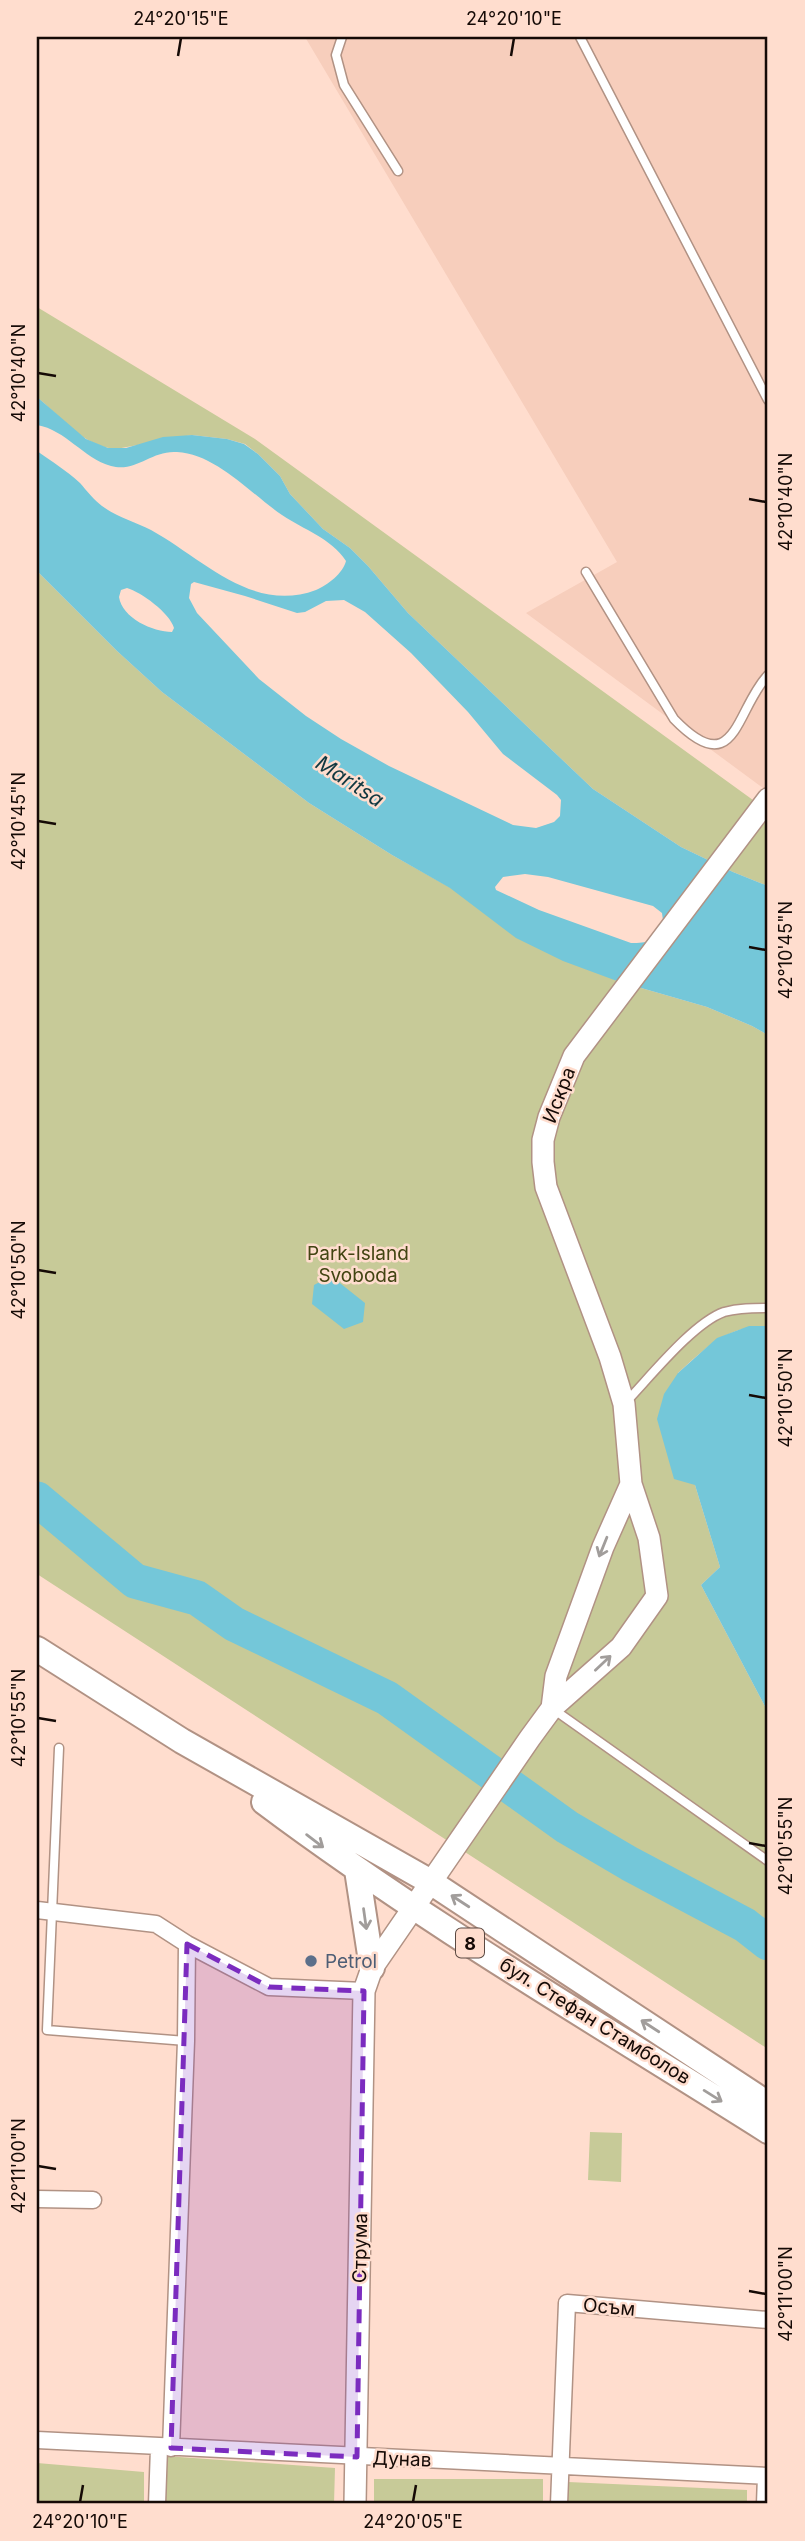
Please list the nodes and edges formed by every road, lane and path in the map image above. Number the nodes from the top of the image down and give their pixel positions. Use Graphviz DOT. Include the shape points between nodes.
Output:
graph roads {
  1 [pos="342,37"];
  2 [pos="580,37"];
  3 [pos="398,171"];
  4 [pos="768,400"];
  5 [pos="586,572"];
  6 [pos="768,675"];
  7 [pos="768,799"];
  8 [pos="768,1308"];
  9 [pos="624,1404"];
  10 [pos="631,1485"];
  11 [pos="37,1649"];
  12 [pos="552,1708"];
  13 [pos="182,1741"];
  14 [pos="60,1748"];
  15 [pos="768,1861"];
  16 [pos="357,1870"];
  17 [pos="429,1881"];
  18 [pos="412,1907"];
  19 [pos="45,1910"];
  20 [pos="187,1944"];
  21 [pos="372,1968"];
  22 [pos="364,1991"];
  23 [pos="186,2041"];
  24 [pos="768,2104"];
  25 [pos="768,2130"];
  26 [pos="37,2199"];
  27 [pos="93,2200"];
  28 [pos="768,2320"];
  29 [pos="37,2440"];
  30 [pos="165,2448"];
  31 [pos="357,2457"];
  32 [pos="560,2466"];
  33 [pos="767,2476"];
  34 [pos="157,2504"];
  35 [pos="355,2504"];
  36 [pos="559,2504"];
  37 [pos="765,2504"];
  1 -- 3 [label="lane" via="336,55 344,85"];
  2 -- 4 [label="lane"];
  5 -- 6 [label="lane" via="674,719 690,735 708,745 724,741 737,729"];
  7 -- 9 [label="street, Искра" via="574,1056 548,1117 543,1140 546,1187"];
  8 -- 9 [label="lane" via="722,1313 670,1355"];
  9 -- 10 [label="street, Искра"];
  10 -- 12 [label="street, one-way" via="556,1676"];
  12 -- 10 [label="street, Искра, one-way" via="621,1647 657,1596 649,1538"];
  11 -- 13 [label="main road, бул. Стефан Стамболов / 8"];
  12 -- 15 [label="lane"];
  12 -- 17 [label="street, Струма"];
  13 -- 16 [label="main road, бул. Стефан Стамболов / 8, one-way"];
  13 -- 17 [label="main road, бул. Стефан Стамболов / 8"];
  14 -- 19 [label="lane"];
  16 -- 18 [label="main road, бул. Стефан Стамболов / 8"];
  16 -- 21 [label="main road, one-way"];
  17 -- 18 [label="street, Струма"];
  24 -- 17 [label="main road, бул. Стефан Стамболов / 8, one-way"];
  18 -- 21 [label="street, Струма"];
  18 -- 25 [label="main road, бул. Стефан Стамболов / 8, one-way"];
  19 -- 20 [label="street" via="156,1924"];
  19 -- 23 [label="lane" via="47,2030"];
  20 -- 22 [label="street" via="269,1987"];
  20 -- 23 [label="street"];
  21 -- 22 [label="street, Струма"];
  22 -- 31 [label="street, Струма"];
  23 -- 30 [label="street"];
  26 -- 27 [label="street"];
  28 -- 32 [label="street, Осъм" via="567,2303"];
  29 -- 30 [label="street, Дунав"];
  30 -- 31 [label="street, Дунав"];
  30 -- 34 [label="street"];
  31 -- 32 [label="street, Дунав"];
  31 -- 35 [label="street, Струма"];
  32 -- 33 [label="street, Дунав"];
  32 -- 36 [label="street, Осъм"];
  33 -- 37 [label="street"];
}
